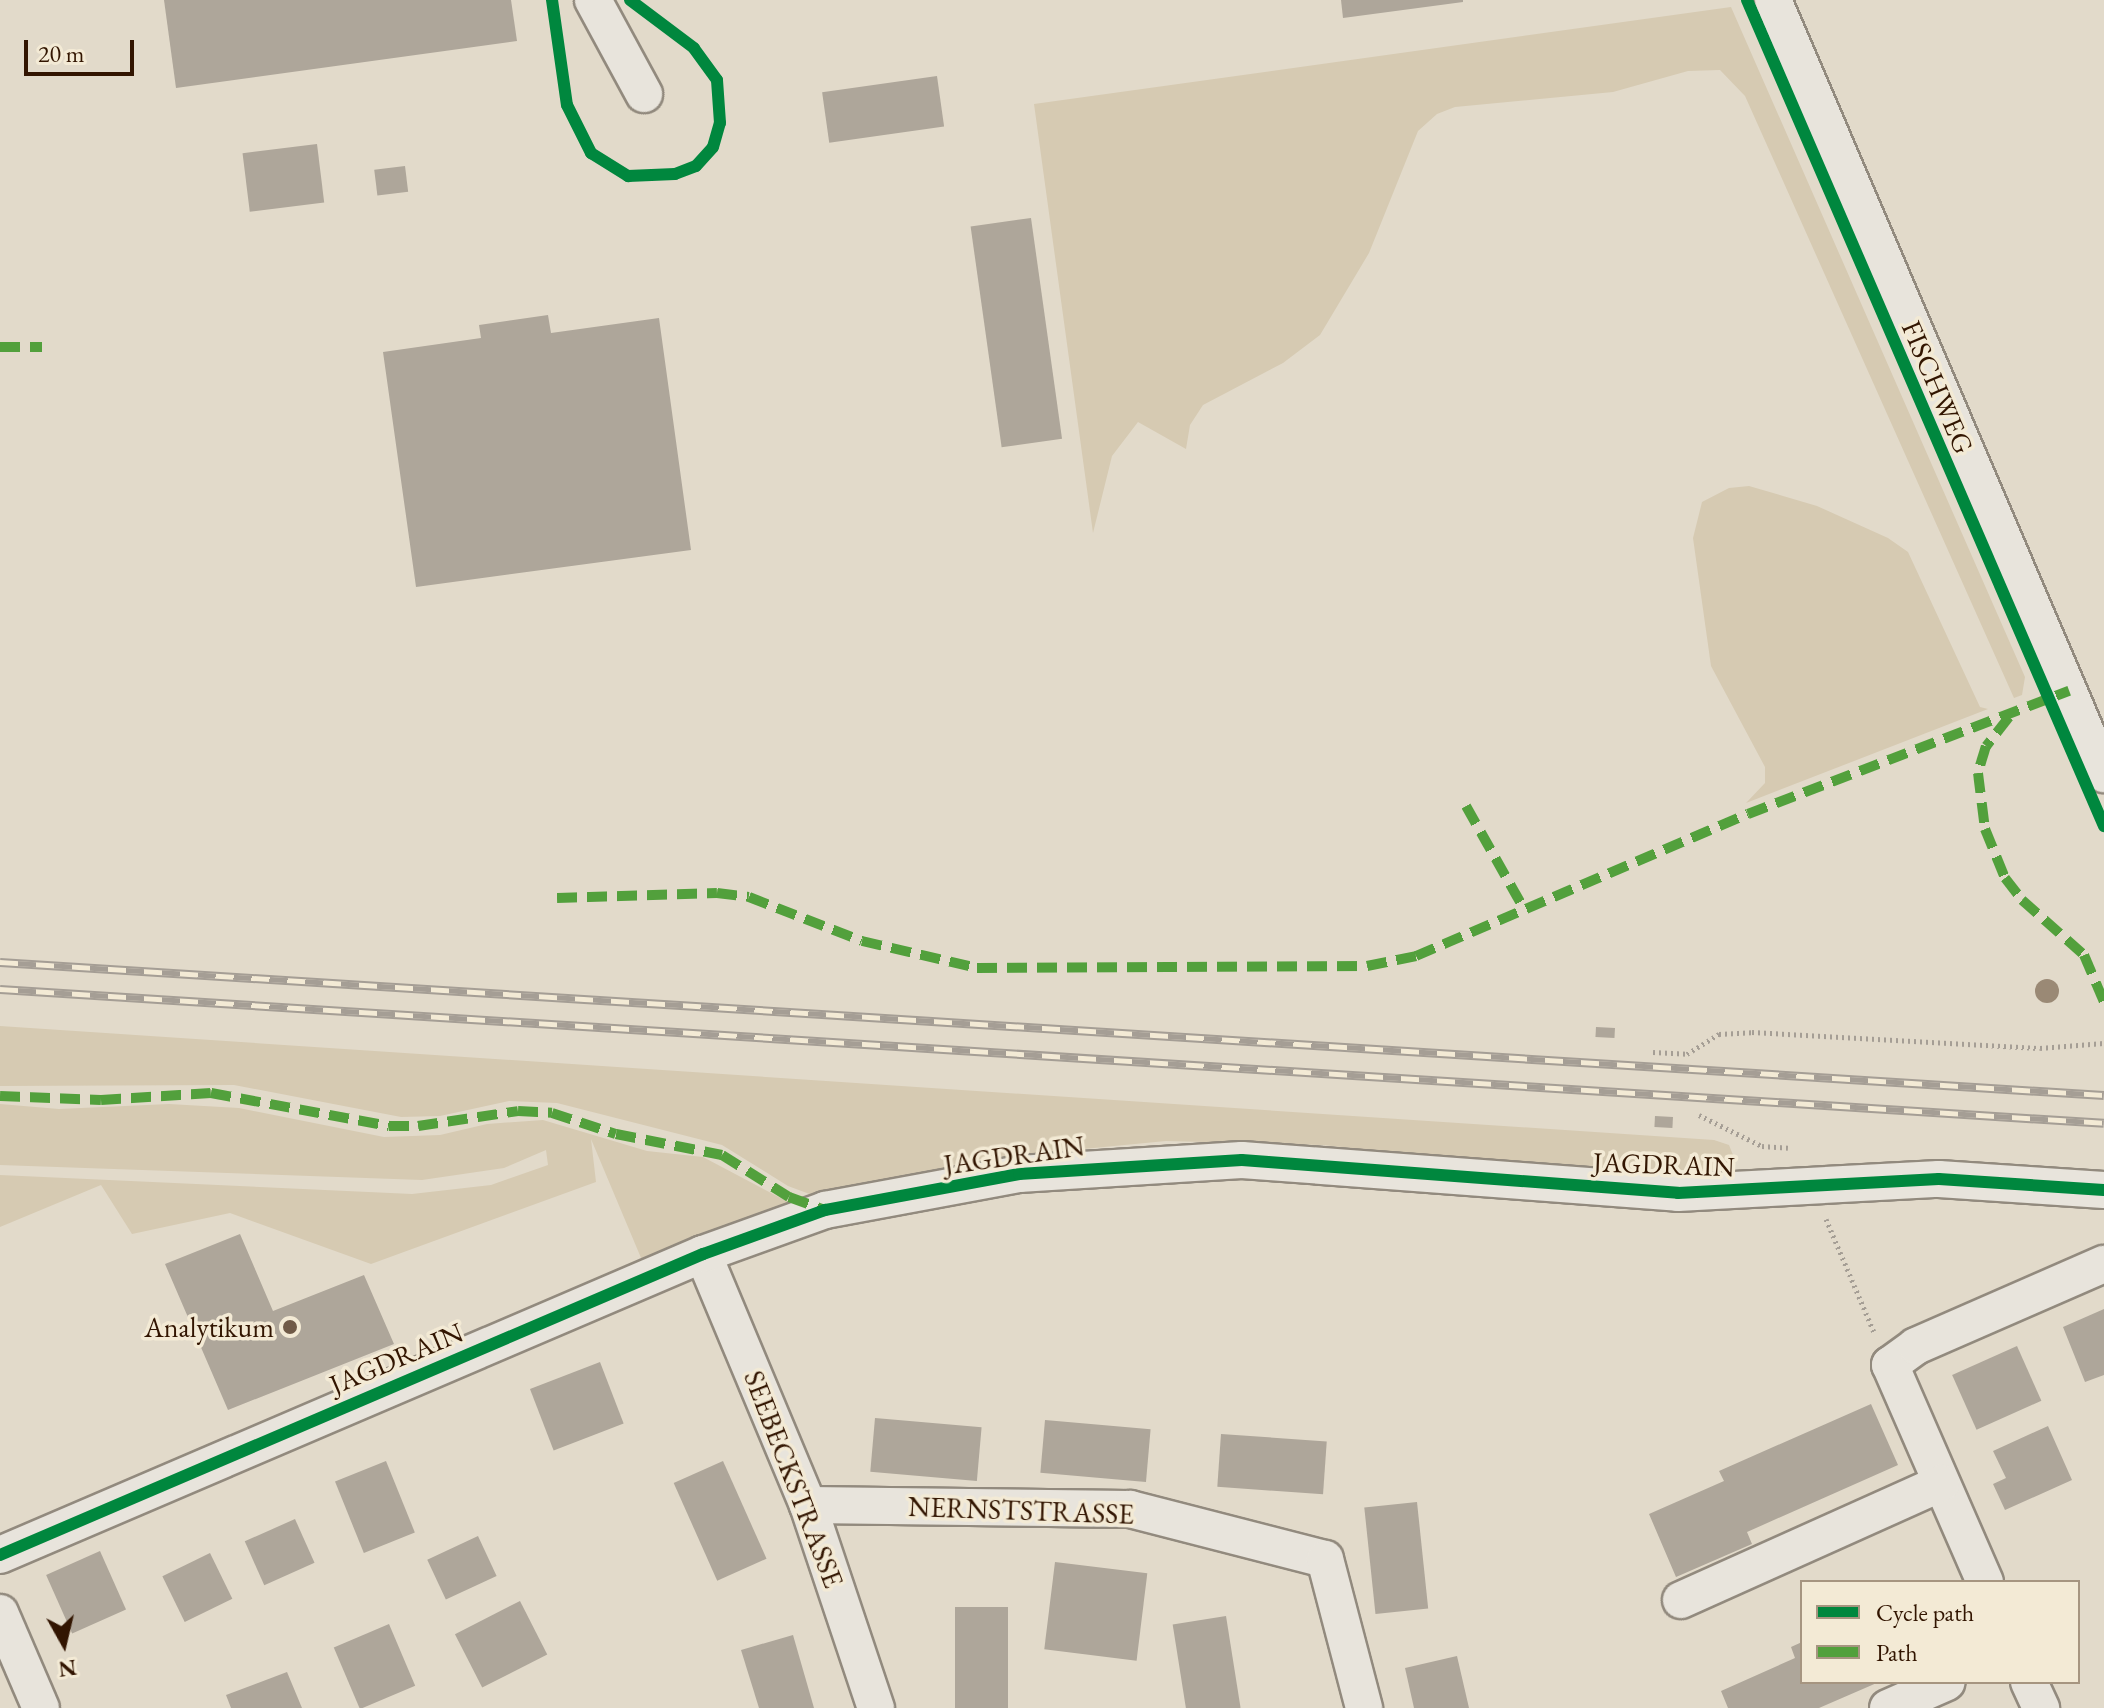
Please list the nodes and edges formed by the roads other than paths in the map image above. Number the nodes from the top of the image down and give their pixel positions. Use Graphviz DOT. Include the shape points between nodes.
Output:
graph roads {
  1 [pos="593,0"];
  2 [pos="1773,0"];
  3 [pos="644,94"];
  4 [pos="2104,774"];
  5 [pos="2104,1190"];
  6 [pos="703,1254"];
  7 [pos="2104,1264"];
  8 [pos="1941,1483"];
  9 [pos="808,1505"];
  10 [pos="0,1555"];
  11 [pos="1984,1580"];
  12 [pos="1681,1600"];
  13 [pos="0,1613"];
  14 [pos="1942,1684"];
  15 [pos="2030,1684"];
  16 [pos="41,1708"];
  17 [pos="876,1708"];
  18 [pos="1364,1708"];
  19 [pos="1888,1708"];
  20 [pos="2041,1708"];
  1 -- 3 [label="street"];
  2 -- 4 [label="street, FISCHWEG"];
  5 -- 6 [label="street, JAGDRAIN" via="1939,1179 1678,1193 1242,1160 1170,1161 1019,1174 825,1210"];
  6 -- 9 [label="street, SEEBECKSTRASSE"];
  6 -- 10 [label="street, JAGDRAIN"];
  7 -- 8 [label="street" via="1916,1346 1890,1365"];
  8 -- 11 [label="street"];
  8 -- 12 [label="street"];
  9 -- 17 [label="street, SEEBECKSTRASSE"];
  9 -- 18 [label="street, NERNSTSTRASSE" via="1130,1509 1325,1559"];
  13 -- 16 [label="street"];
  14 -- 19 [label="street"];
  15 -- 20 [label="street"];
}
